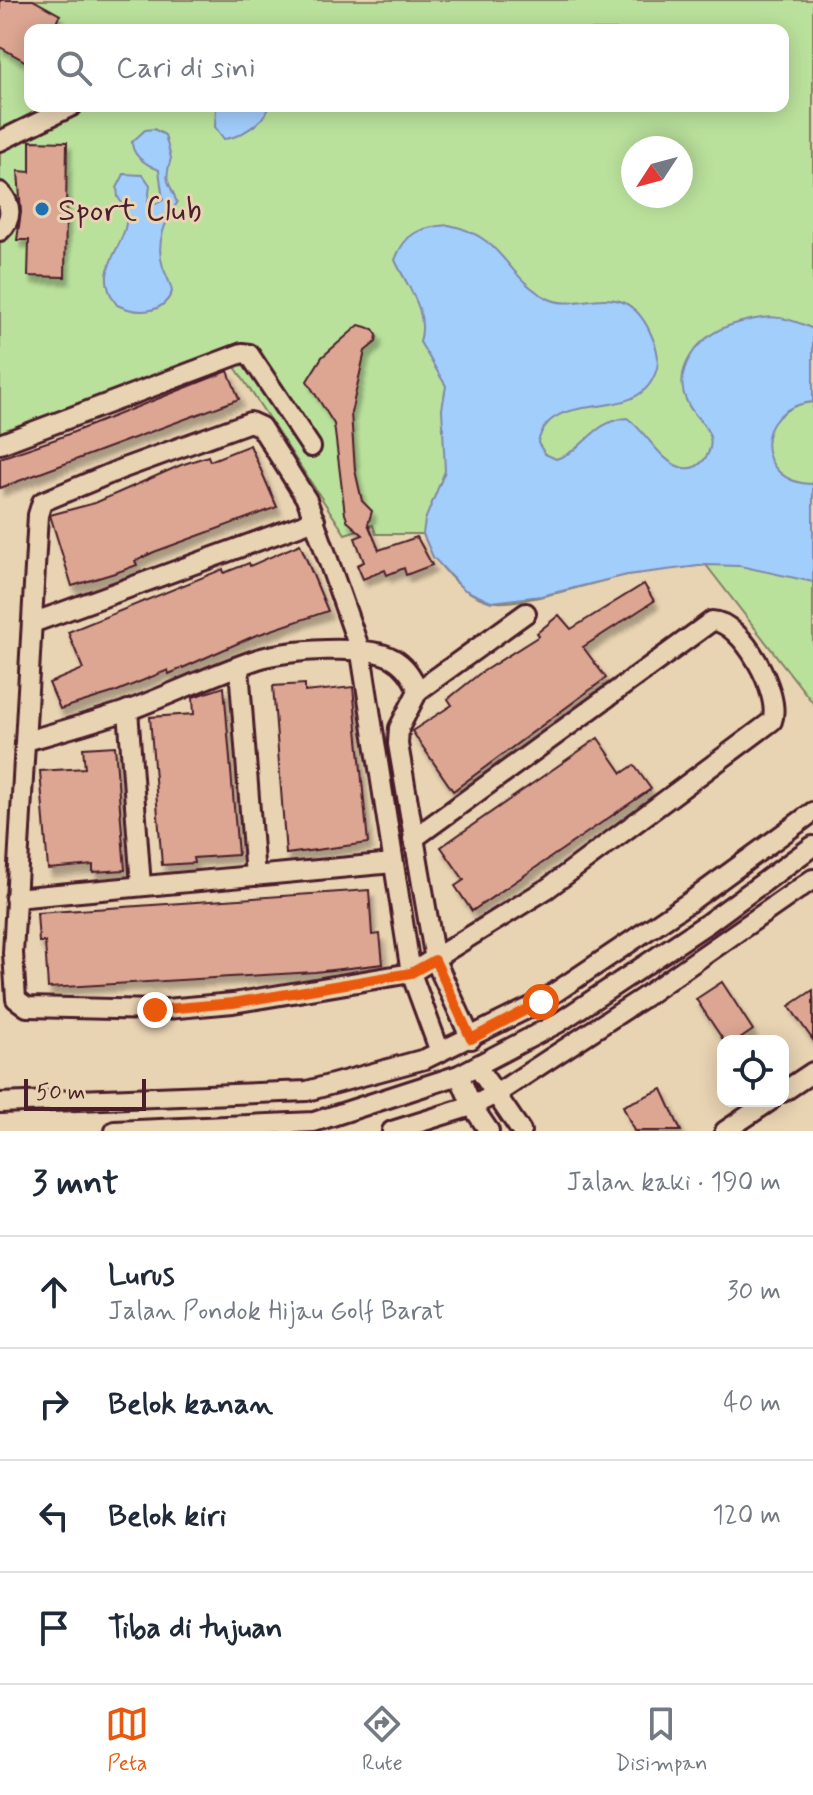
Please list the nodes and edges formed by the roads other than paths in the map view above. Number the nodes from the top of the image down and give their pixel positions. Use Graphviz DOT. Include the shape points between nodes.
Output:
graph roads {
  1 [pos="60,112"];
  2 [pos="0,141"];
  3 [pos="0,192"];
  4 [pos="0,231"];
  5 [pos="0,444"];
  6 [pos="311,447"];
  7 [pos="315,520"];
  8 [pos="526,613"];
  9 [pos="35,622"];
  10 [pos="361,653"];
  11 [pos="239,668"];
  12 [pos="418,691"];
  13 [pos="128,710"];
  14 [pos="26,741"];
  15 [pos="813,812"];
  16 [pos="413,839"];
  17 [pos="813,846"];
  18 [pos="393,863"];
  19 [pos="255,876"];
  20 [pos="813,879"];
  21 [pos="141,886"];
  22 [pos="15,898"];
  23 [pos="691,901"];
  24 [pos="708,923"];
  25 [pos="435,960"];
  26 [pos="411,973"];
  27 [pos="471,1039"];
  28 [pos="440,1052"];
  29 [pos="478,1068"];
  30 [pos="813,1072"];
  31 [pos="459,1075"];
  32 [pos="789,1088"];
  33 [pos="496,1094"];
  34 [pos="193,1096"];
  35 [pos="0,1103"];
  36 [pos="472,1106"];
  37 [pos="761,1107"];
  38 [pos="193,1128"];
  39 [pos="115,1131"];
  40 [pos="392,1131"];
  41 [pos="489,1131"];
  42 [pos="521,1131"];
  43 [pos="725,1131"];
  1 -- 2 [label="street"];
  3 -- 4 [label="street" via="10,209"];
  5 -- 6 [label="street" via="220,362 238,361 262,371"];
  7 -- 9 [label="street"];
  7 -- 9 [label="street" via="293,477 254,422 151,458 42,502"];
  7 -- 10 [label="street"];
  8 -- 12 [label="street"];
  9 -- 14 [label="street"];
  10 -- 11 [label="street" via="282,654"];
  10 -- 12 [label="street" via="396,659"];
  10 -- 18 [label="street"];
  11 -- 13 [label="street"];
  11 -- 19 [label="street"];
  12 -- 16 [label="street" via="397,735"];
  13 -- 14 [label="street"];
  13 -- 21 [label="street"];
  14 -- 22 [label="street"];
  15 -- 23 [label="street"];
  16 -- 25 [label="street"];
  16 -- 25 [label="street" via="712,621 734,632 762,671 775,707 772,721 548,888"];
  17 -- 24 [label="street"];
  18 -- 19 [label="street"];
  18 -- 26 [label="street"];
  19 -- 21 [label="street"];
  20 -- 33 [label="street"];
  21 -- 22 [label="street"];
  22 -- 26 [label="street" via="15,996 27,1007 155,1010 233,1003"];
  23 -- 24 [label="street"];
  23 -- 27 [label="street" via="541,1002"];
  24 -- 29 [label="street" via="558,1023"];
  25 -- 26 [label="street"];
  25 -- 27 [label="street"];
  26 -- 28 [label="street"];
  27 -- 28 [label="street"];
  28 -- 34 [label="street" via="307,1091"];
  29 -- 31 [label="street"];
  29 -- 33 [label="street"];
  30 -- 32 [label="street"];
  31 -- 36 [label="street"];
  31 -- 38 [label="street" via="314,1122"];
  33 -- 36 [label="street"];
  33 -- 42 [label="street"];
  34 -- 35 [label="street"];
  34 -- 38 [label="street"];
  36 -- 40 [label="street"];
  36 -- 41 [label="street"];
  37 -- 43 [label="street"];
  38 -- 39 [label="street"];
}
